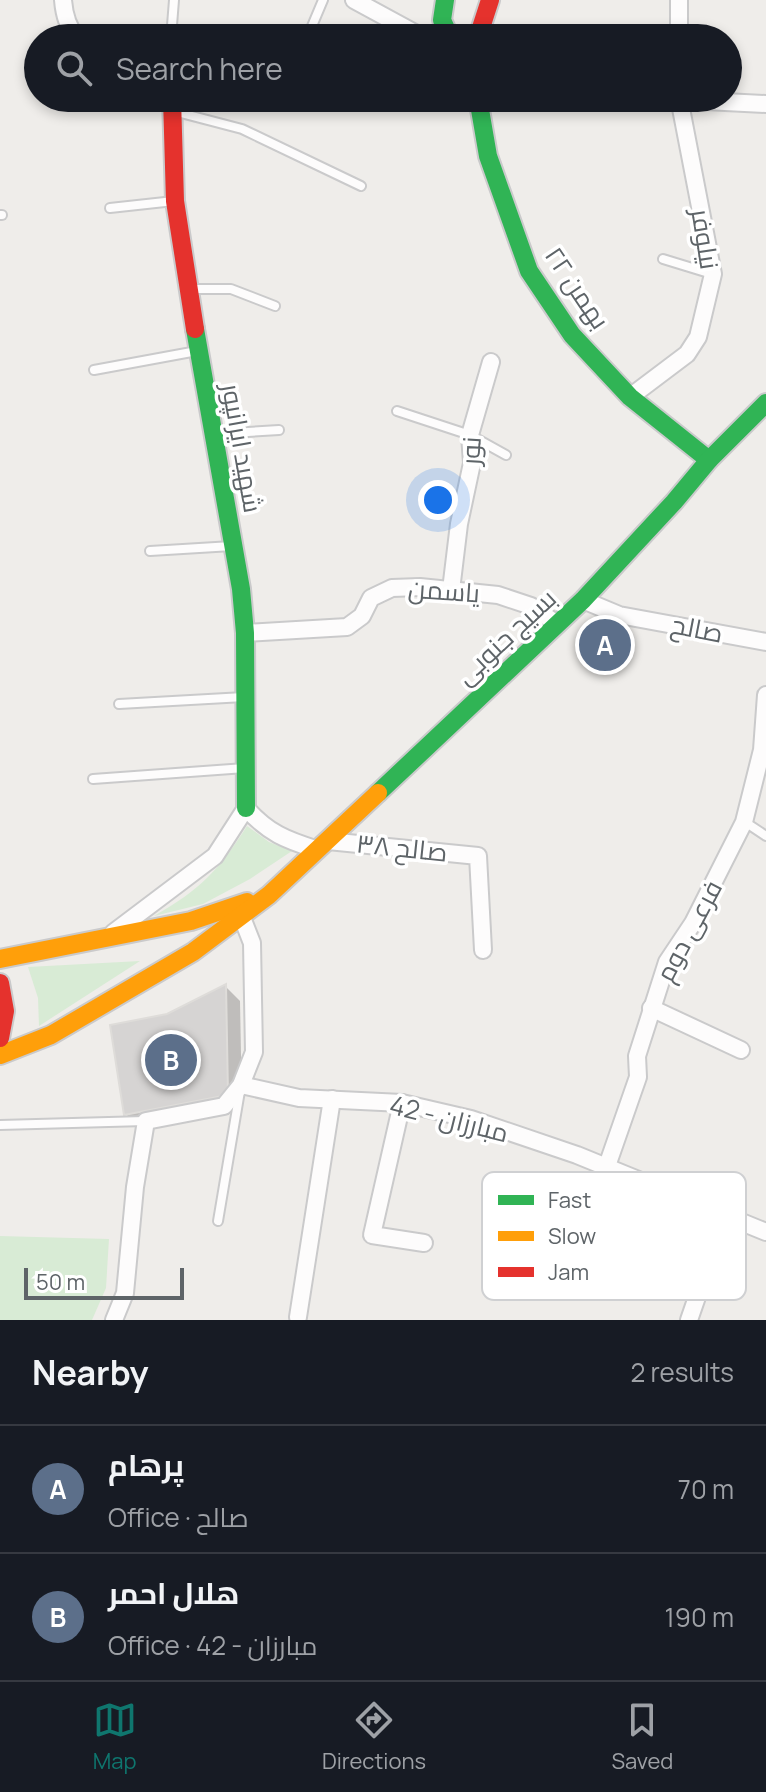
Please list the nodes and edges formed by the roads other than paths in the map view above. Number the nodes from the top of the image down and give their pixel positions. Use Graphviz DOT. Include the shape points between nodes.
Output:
graph roads {
  1 [pos="63,0"];
  2 [pos="174,0"];
  3 [pos="323,0"];
  4 [pos="354,0"];
  5 [pos="445,0"];
  6 [pos="490,0"];
  7 [pos="680,0"];
  8 [pos="69,24"];
  9 [pos="172,24"];
  10 [pos="313,24"];
  11 [pos="398,24"];
  12 [pos="441,24"];
  13 [pos="482,24"];
  14 [pos="679,24"];
  15 [pos="742,103"];
  16 [pos="766,104"];
  17 [pos="172,112"];
  18 [pos="194,112"];
  19 [pos="480,112"];
  20 [pos="681,112"];
  21 [pos="361,186"];
  22 [pos="175,201"];
  23 [pos="110,208"];
  24 [pos="663,259"];
  25 [pos="713,274"];
  26 [pos="187,289"];
  27 [pos="275,306"];
  28 [pos="198,350"];
  29 [pos="491,362"];
  30 [pos="94,370"];
  31 [pos="630,397"];
  32 [pos="766,403"];
  33 [pos="397,411"];
  34 [pos="279,430"];
  35 [pos="213,434"];
  36 [pos="470,435"];
  37 [pos="506,455"];
  38 [pos="709,460"];
  39 [pos="233,546"];
  40 [pos="150,551"];
  41 [pos="451,590"];
  42 [pos="583,600"];
  43 [pos="557,624"];
  44 [pos="245,633"];
  45 [pos="766,642"];
  46 [pos="766,695"];
  47 [pos="245,697"];
  48 [pos="119,704"];
  49 [pos="764,751"];
  50 [pos="246,768"];
  51 [pos="93,779"];
  52 [pos="246,808"];
  53 [pos="744,822"];
  54 [pos="766,836"];
  55 [pos="323,845"];
  56 [pos="269,895"];
  57 [pos="241,915"];
  58 [pos="109,936"];
  59 [pos="483,950"];
  60 [pos="0,959"];
  61 [pos="0,983"];
  62 [pos="651,1008"];
  63 [pos="0,1038"];
  64 [pos="741,1050"];
  65 [pos="0,1055"];
  66 [pos="241,1085"];
  67 [pos="332,1099"];
  68 [pos="402,1103"];
  69 [pos="146,1121"];
  70 [pos="0,1125"];
  71 [pos="607,1166"];
  72 [pos="621,1172"];
  73 [pos="218,1221"];
  74 [pos="746,1224"];
  75 [pos="766,1232"];
  76 [pos="424,1243"];
  77 [pos="696,1300"];
  78 [pos="298,1317"];
  79 [pos="114,1320"];
  80 [pos="689,1320"];
  1 -- 8 [label="street"];
  2 -- 9 [label="lane"];
  3 -- 10 [label="lane"];
  4 -- 11 [label="street"];
  5 -- 12 [label="main road"];
  6 -- 13 [label="main road"];
  7 -- 14 [label="street"];
  15 -- 16 [label="street"];
  17 -- 22 [label="main road, شهید ایرانپور"];
  18 -- 21 [label="lane"];
  19 -- 31 [label="main road, ۲۲ بهمن" via="488,156 529,271 572,335"];
  20 -- 25 [label="street, نیلوفر"];
  22 -- 23 [label="lane"];
  22 -- 26 [label="main road, شهید ایرانپور"];
  24 -- 25 [label="lane"];
  25 -- 31 [label="street, نیلوفر" via="698,337 687,354"];
  26 -- 27 [label="lane" via="231,289"];
  26 -- 28 [label="main road, شهید ایرانپور"];
  28 -- 30 [label="lane"];
  28 -- 35 [label="main road, شهید ایرانپور"];
  29 -- 36 [label="street, نور"];
  31 -- 38 [label="main road, ۲۲ بهمن"];
  32 -- 38 [label="main road, بسیج جنوبی"];
  33 -- 36 [label="lane"];
  34 -- 35 [label="lane"];
  35 -- 39 [label="main road, شهید ایرانپور"];
  36 -- 37 [label="lane"];
  36 -- 41 [label="street, نور" via="472,463"];
  38 -- 42 [label="main road, بسیج جنوبی"];
  39 -- 40 [label="lane"];
  39 -- 44 [label="main road, شهید ایرانپور"];
  41 -- 43 [label="street, یاسمن" via="498,595 531,606"];
  41 -- 44 [label="street, یاسمن" via="392,588 371,598 362,616 347,627"];
  42 -- 43 [label="main road, بسیج جنوبی"];
  42 -- 45 [label="street, صالح" via="619,615"];
  43 -- 55 [label="main road, بسیج جنوبی"];
  44 -- 47 [label="main road, شهید ایرانپور"];
  46 -- 49 [label="street, فرعی دوم"];
  47 -- 48 [label="lane"];
  47 -- 50 [label="main road, شهید ایرانپور"];
  49 -- 53 [label="street, فرعی دوم"];
  50 -- 51 [label="lane"];
  50 -- 52 [label="main road, شهید ایرانپور"];
  52 -- 55 [label="street" via="262,826 287,840"];
  52 -- 58 [label="street" via="215,856"];
  53 -- 54 [label="lane"];
  53 -- 62 [label="street, فرعی دوم" via="667,962"];
  55 -- 56 [label="main road, بسیج جنوبی"];
  55 -- 59 [label="street, صالح ۳۸" via="478,856"];
  56 -- 57 [label="main road, بسیج جنوبی"];
  56 -- 58 [label="main road" via="191,921"];
  57 -- 65 [label="main road, بسیج جنوبی" via="193,952 51,1035"];
  57 -- 66 [label="street" via="252,943 254,1052"];
  58 -- 60 [label="main road"];
  61 -- 63 [label="main road" via="6,1022"];
  62 -- 64 [label="street"];
  62 -- 71 [label="street, فرعی دوم" via="637,1056 638,1077"];
  66 -- 67 [label="street, مبارزان - 42" via="299,1098"];
  66 -- 69 [label="street" via="224,1106"];
  66 -- 73 [label="lane"];
  67 -- 68 [label="street, مبارزان - 42"];
  67 -- 78 [label="street"];
  68 -- 71 [label="street, مبارزان - 42" via="471,1119"];
  68 -- 76 [label="street" via="372,1235"];
  69 -- 70 [label="lane"];
  69 -- 79 [label="street" via="125,1293"];
  71 -- 72 [label="street, مبارزان - 42"];
  74 -- 75 [label="street, مبارزان - 42"];
  77 -- 80 [label="street"];
}
